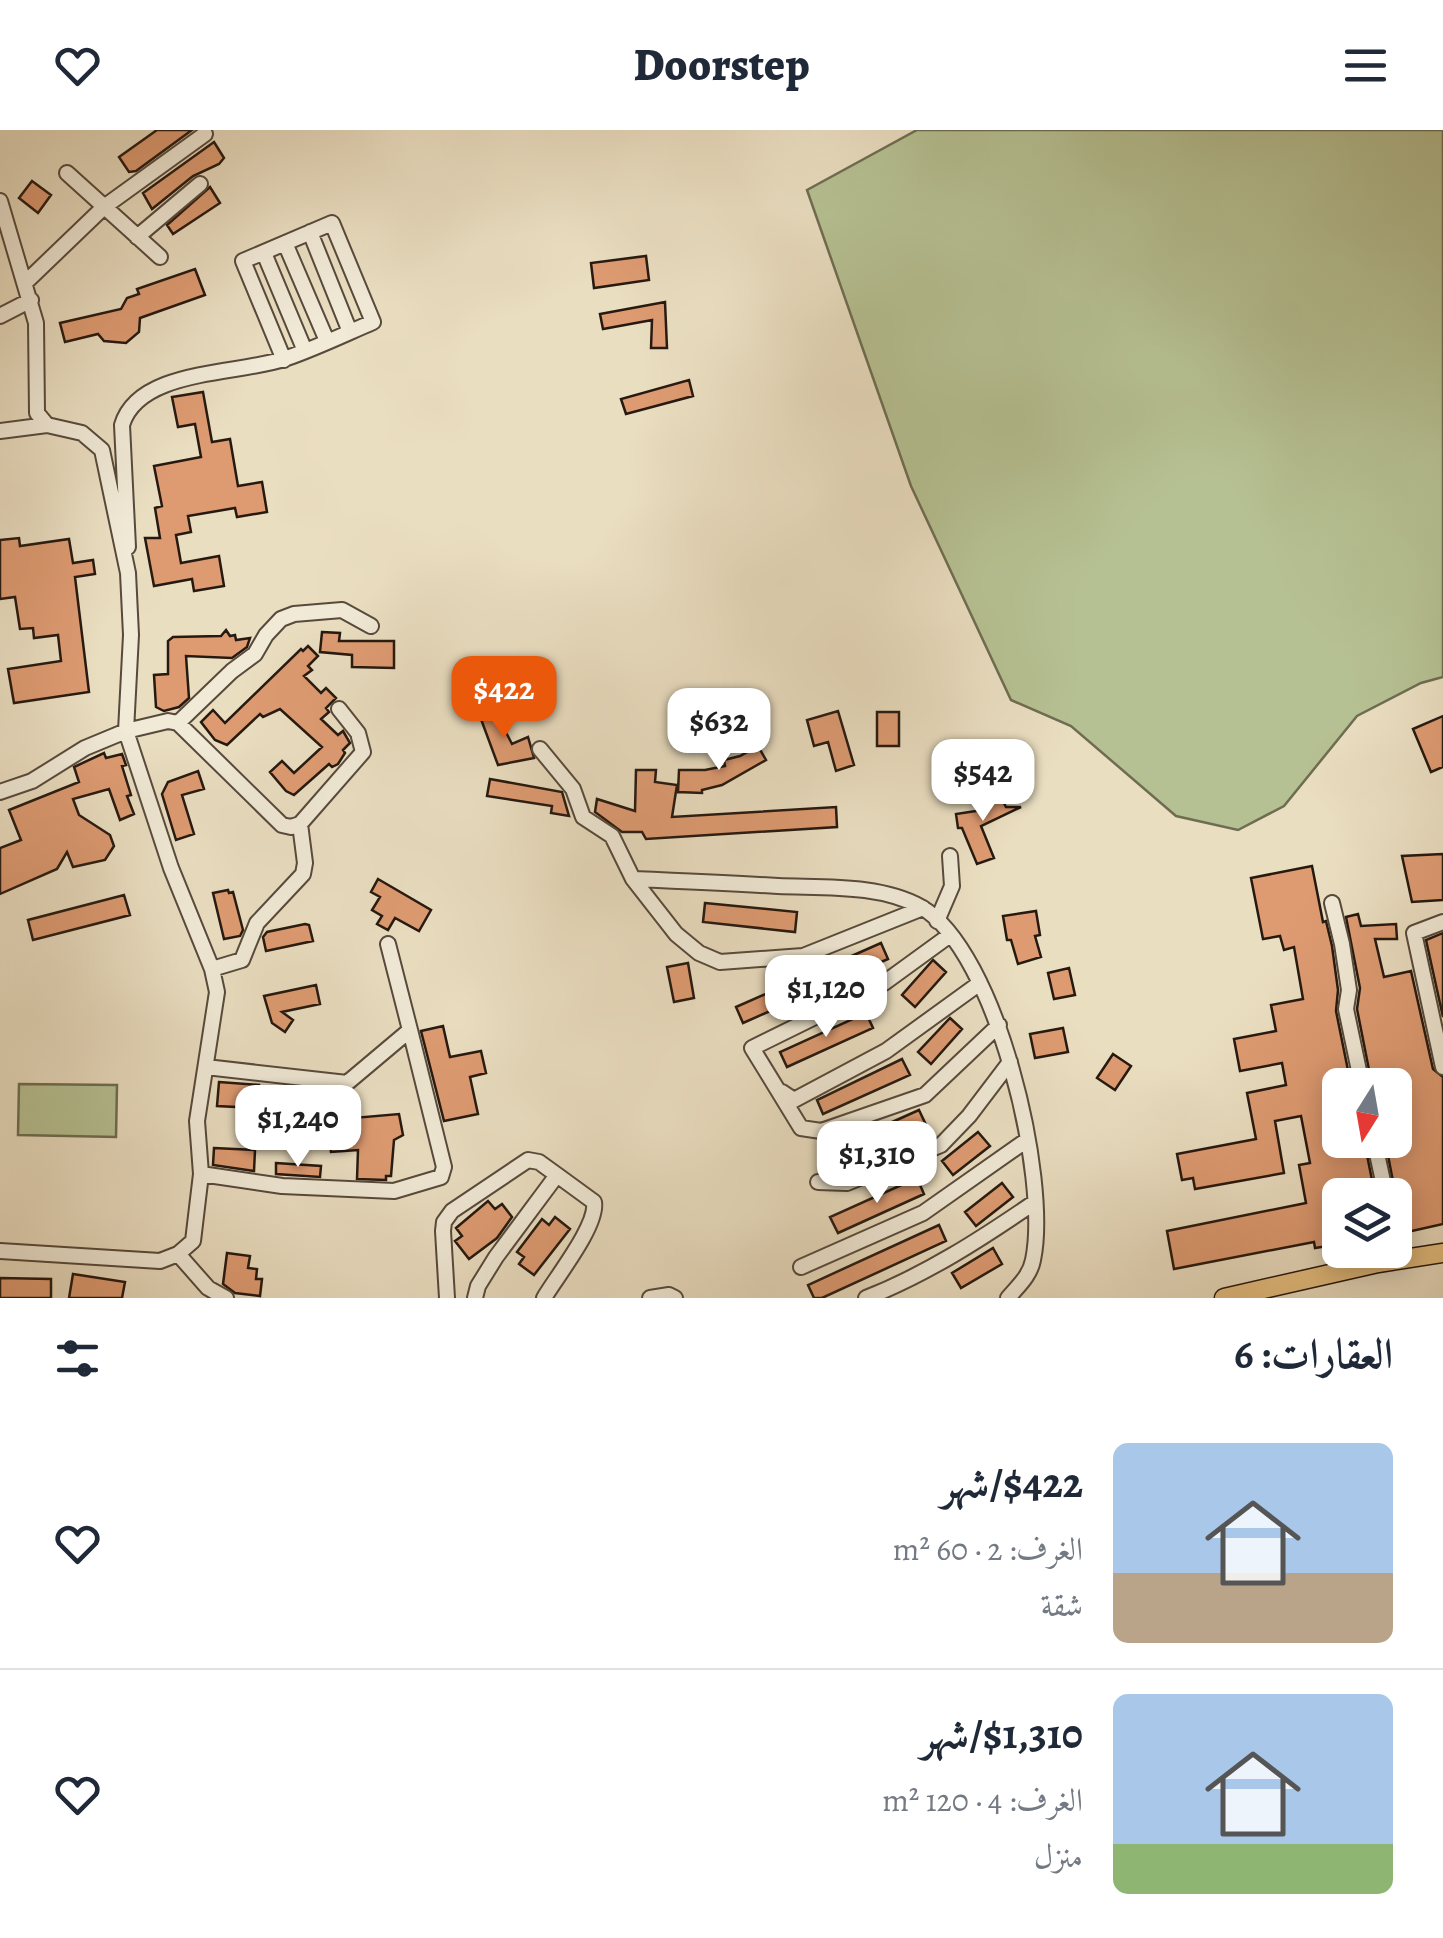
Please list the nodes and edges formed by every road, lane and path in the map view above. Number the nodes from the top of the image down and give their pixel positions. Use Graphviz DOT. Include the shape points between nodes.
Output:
graph roads {
  1 [pos="205,134"];
  2 [pos="67,173"];
  3 [pos="200,184"];
  4 [pos="0,201"];
  5 [pos="104,207"];
  6 [pos="5,231"];
  7 [pos="310,232"];
  8 [pos="136,237"];
  9 [pos="285,243"];
  10 [pos="264,253"];
  11 [pos="160,257"];
  12 [pos="26,282"];
  13 [pos="32,300"];
  14 [pos="0,316"];
  15 [pos="350,332"];
  16 [pos="327,342"];
  17 [pos="305,350"];
  18 [pos="284,360"];
  19 [pos="47,425"];
  20 [pos="0,431"];
  21 [pos="128,573"];
  22 [pos="371,626"];
  23 [pos="338,709"];
  24 [pos="178,724"];
  25 [pos="126,731"];
  26 [pos="540,749"];
  27 [pos="0,792"];
  28 [pos="300,824"];
  29 [pos="950,856"];
  30 [pos="633,879"];
  31 [pos="1332,903"];
  32 [pos="924,908"];
  33 [pos="937,921"];
  34 [pos="1443,922"];
  35 [pos="950,935"];
  36 [pos="388,944"];
  37 [pos="212,970"];
  38 [pos="980,982"];
  39 [pos="999,1025"];
  40 [pos="410,1030"];
  41 [pos="1010,1062"];
  42 [pos="1443,1066"];
  43 [pos="206,1067"];
  44 [pos="1358,1068"];
  45 [pos="782,1092"];
  46 [pos="1028,1140"];
  47 [pos="201,1174"];
  48 [pos="557,1174"];
  49 [pos="818,1182"];
  50 [pos="1036,1202"];
  51 [pos="0,1251"];
  52 [pos="1443,1253"];
  53 [pos="178,1254"];
  54 [pos="1412,1258"];
  55 [pos="800,1267"];
  56 [pos="1363,1268"];
  57 [pos="1008,1296"];
  58 [pos="226,1298"];
  59 [pos="447,1298"];
  60 [pos="475,1298"];
  61 [pos="544,1298"];
  62 [pos="650,1298"];
  63 [pos="675,1298"];
  64 [pos="866,1298"];
  65 [pos="1224,1298"];
  1 -- 5 [label="street"];
  2 -- 5 [label="street"];
  3 -- 8 [label="street"];
  4 -- 6 [label="street"];
  5 -- 8 [label="street"];
  5 -- 12 [label="street"];
  6 -- 12 [label="street"];
  7 -- 9 [label="street"];
  7 -- 15 [label="street"];
  7 -- 15 [label="street" via="332,223 373,322"];
  8 -- 11 [label="street"];
  9 -- 10 [label="street"];
  9 -- 16 [label="street"];
  10 -- 17 [label="street"];
  10 -- 18 [label="street" via="243,262"];
  12 -- 13 [label="street"];
  13 -- 14 [label="street"];
  13 -- 19 [label="street" via="37,413"];
  15 -- 16 [label="street"];
  16 -- 17 [label="street"];
  17 -- 18 [label="street"];
  18 -- 21 [label="street" via="168,384 131,408 122,425"];
  19 -- 20 [label="street"];
  19 -- 21 [label="street" via="82,433 102,450"];
  21 -- 25 [label="street"];
  22 -- 24 [label="street" via="342,610 281,619 255,654"];
  23 -- 28 [label="street" via="358,733 362,752"];
  24 -- 25 [label="street"];
  24 -- 28 [label="street" via="282,825"];
  25 -- 27 [label="street"];
  25 -- 37 [label="street"];
  26 -- 30 [label="street" via="573,789 583,817 612,836"];
  28 -- 37 [label="street" via="302,874 257,923 242,960"];
  29 -- 33 [label="street" via="952,886"];
  30 -- 32 [label="street" via="859,890"];
  30 -- 32 [label="street" via="676,934 720,962 802,956"];
  31 -- 44 [label="street"];
  32 -- 33 [label="street"];
  33 -- 35 [label="street"];
  34 -- 42 [label="street" via="1414,933"];
  35 -- 38 [label="street"];
  35 -- 45 [label="street" via="884,984 752,1048"];
  36 -- 40 [label="street"];
  37 -- 43 [label="street" via="217,992"];
  38 -- 39 [label="street"];
  38 -- 45 [label="street" via="886,1052 794,1100"];
  39 -- 41 [label="street"];
  39 -- 45 [label="street" via="926,1094 821,1131 802,1128"];
  40 -- 43 [label="street" via="347,1084"];
  40 -- 47 [label="street" via="444,1167 441,1178 394,1191"];
  41 -- 46 [label="street"];
  41 -- 49 [label="street" via="941,1144 846,1183"];
  43 -- 47 [label="street" via="197,1121"];
  46 -- 50 [label="street"];
  46 -- 55 [label="street" via="923,1213"];
  47 -- 53 [label="street" via="192,1242"];
  48 -- 59 [label="street" via="528,1160 452,1211 442,1231"];
  48 -- 60 [label="street" via="496,1257"];
  48 -- 61 [label="street" via="596,1210"];
  50 -- 57 [label="street" via="1034,1260"];
  50 -- 64 [label="street" via="968,1248"];
  51 -- 53 [label="street" via="135,1261"];
  52 -- 54 [label="main road"];
  53 -- 58 [label="street"];
  56 -- 65 [label="main road"];
  62 -- 63 [label="street"];
}
